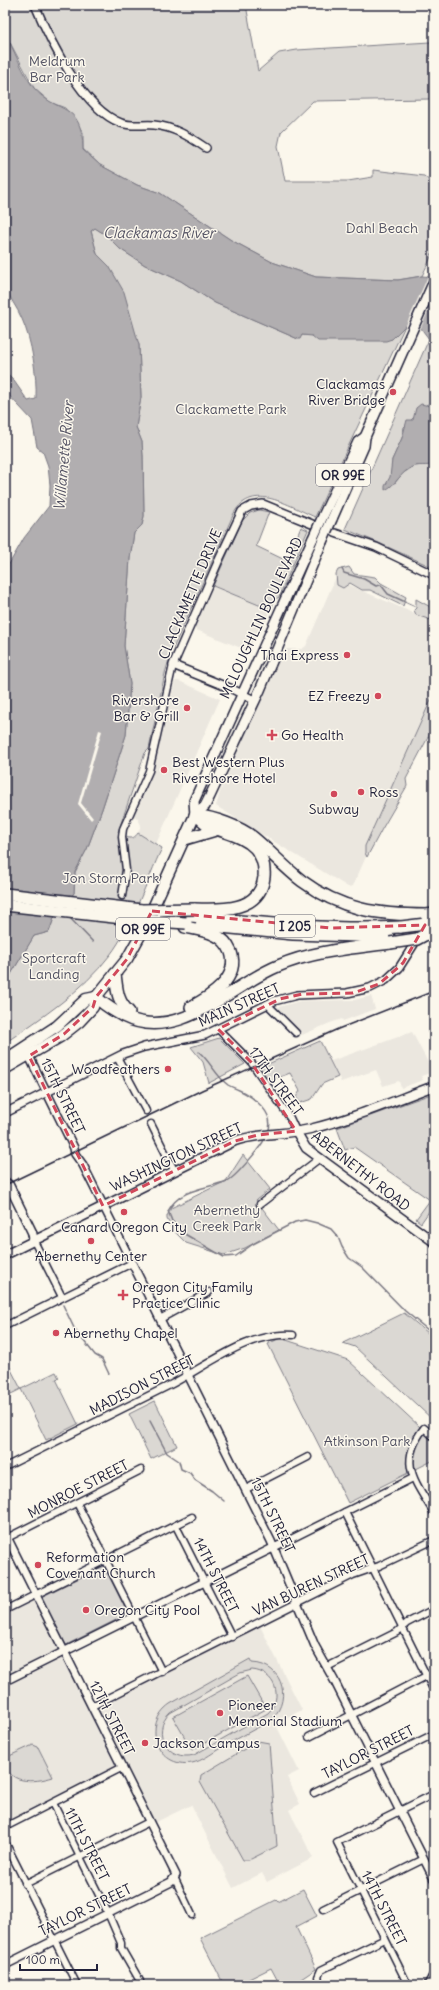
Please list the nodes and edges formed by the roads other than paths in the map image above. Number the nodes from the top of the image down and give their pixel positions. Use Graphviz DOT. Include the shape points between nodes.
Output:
graph roads {
  1 [pos="35,5"];
  2 [pos="206,148"];
  3 [pos="434,281"];
  4 [pos="312,524"];
  5 [pos="335,534"];
  6 [pos="317,540"];
  7 [pos="434,575"];
  8 [pos="173,664"];
  9 [pos="242,694"];
  10 [pos="254,700"];
  11 [pos="195,815"];
  12 [pos="219,829"];
  13 [pos="185,839"];
  14 [pos="5,894"];
  15 [pos="122,896"];
  16 [pos="5,905"];
  17 [pos="434,910"];
  18 [pos="434,914"];
  19 [pos="141,915"];
  20 [pos="189,919"];
  21 [pos="433,929"];
  22 [pos="395,936"];
  23 [pos="115,974"];
  24 [pos="96,997"];
  25 [pos="267,1004"];
  26 [pos="129,1012"];
  27 [pos="218,1029"];
  28 [pos="296,1033"];
  29 [pos="29,1056"];
  30 [pos="117,1057"];
  31 [pos="5,1060"];
  32 [pos="5,1069"];
  33 [pos="434,1086"];
  34 [pos="47,1093"];
  35 [pos="146,1111"];
  36 [pos="5,1113"];
  37 [pos="151,1124"];
  38 [pos="296,1131"];
  39 [pos="320,1158"];
  40 [pos="174,1170"];
  41 [pos="5,1182"];
  42 [pos="5,1190"];
  43 [pos="260,1204"];
  44 [pos="104,1206"];
  45 [pos="34,1241"];
  46 [pos="434,1242"];
  47 [pos="5,1255"];
  48 [pos="132,1263"];
  49 [pos="209,1292"];
  50 [pos="62,1297"];
  51 [pos="160,1319"];
  52 [pos="5,1326"];
  53 [pos="293,1335"];
  54 [pos="189,1376"];
  55 [pos="434,1437"];
  56 [pos="308,1457"];
  57 [pos="5,1467"];
  58 [pos="141,1470"];
  59 [pos="413,1478"];
  60 [pos="246,1489"];
  61 [pos="77,1503"];
  62 [pos="345,1512"];
  63 [pos="434,1513"];
  64 [pos="192,1517"];
  65 [pos="176,1526"];
  66 [pos="6,1537"];
  67 [pos="434,1540"];
  68 [pos="274,1547"];
  69 [pos="106,1559"];
  70 [pos="373,1568"];
  71 [pos="205,1582"];
  72 [pos="36,1594"];
  73 [pos="297,1603"];
  74 [pos="434,1609"];
  75 [pos="5,1610"];
  76 [pos="135,1617"];
  77 [pos="402,1627"];
  78 [pos="232,1636"];
  79 [pos="65,1652"];
  80 [pos="327,1667"];
  81 [pos="162,1672"];
  82 [pos="434,1672"];
  83 [pos="426,1676"];
  84 [pos="5,1681"];
  85 [pos="434,1691"];
  86 [pos="92,1706"];
  87 [pos="352,1715"];
  88 [pos="434,1734"];
  89 [pos="309,1737"];
  90 [pos="375,1762"];
  91 [pos="123,1768"];
  92 [pos="314,1793"];
  93 [pos="434,1794"];
  94 [pos="53,1803"];
  95 [pos="400,1811"];
  96 [pos="149,1822"];
  97 [pos="5,1827"];
  98 [pos="5,1842"];
  99 [pos="79,1857"];
  100 [pos="424,1859"];
  101 [pos="175,1879"];
  102 [pos="434,1880"];
  103 [pos="25,1884"];
  104 [pos="361,1890"];
  105 [pos="324,1909"];
  106 [pos="108,1913"];
  107 [pos="192,1915"];
  108 [pos="385,1939"];
  109 [pos="54,1940"];
  110 [pos="5,1965"];
  111 [pos="434,1974"];
  112 [pos="140,1981"];
  113 [pos="77,1985"];
  114 [pos="321,1985"];
  115 [pos="408,1985"];
  116 [pos="428,1985"];
  1 -- 2 [label="street" via="74,79 102,110 121,123 167,126"];
  3 -- 6 [label="main road, MCLOUGHLIN BOULEVARD / OR 99E, bridge" via="365,437 358,442"];
  4 -- 8 [label="street, CLACKAMETTE DRIVE" via="260,504 248,507 240,513"];
  5 -- 7 [label="street" via="376,547"];
  6 -- 9 [label="main road, MCLOUGHLIN BOULEVARD / OR 99E"];
  6 -- 10 [label="main road, MCLOUGHLIN BOULEVARD / OR 99E"];
  8 -- 9 [label="street"];
  8 -- 15 [label="street, CLACKAMETTE DRIVE" via="149,771 123,829 126,870"];
  9 -- 10 [label="street"];
  9 -- 11 [label="main road, MCLOUGHLIN BOULEVARD / OR 99E" via="194,801"];
  10 -- 11 [label="main road, MCLOUGHLIN BOULEVARD / OR 99E" via="208,801"];
  11 -- 12 [label="highway" via="208,825"];
  11 -- 13 [label="highway, MCLOUGHLIN BOULEVARD / OR 99E"];
  11 -- 18 [label="highway, bridge" via="212,817 249,835 294,875 326,896 367,911 409,915"];
  12 -- 13 [label="highway"];
  12 -- 20 [label="highway" via="255,848 263,862 263,881 256,896 239,907"];
  13 -- 23 [label="highway, MCLOUGHLIN BOULEVARD / OR 99E" via="145,926 127,959"];
  14 -- 19 [label="highway, I 205"];
  16 -- 19 [label="highway, I 205"];
  17 -- 25 [label="street, MAIN STREET" via="403,964 379,984 353,993 302,994"];
  19 -- 20 [label="highway, I 205, bridge"];
  20 -- 22 [label="highway, I 205" via="293,934"];
  20 -- 26 [label="highway" via="227,944 233,957 228,978 210,995 188,1008 154,1018 140,1017"];
  21 -- 22 [label="highway, I 205"];
  22 -- 24 [label="highway" via="296,959 269,970 193,1014 163,1023 136,1022 106,1007"];
  23 -- 24 [label="highway, MCLOUGHLIN BOULEVARD / OR 99E"];
  23 -- 26 [label="highway" via="117,996"];
  24 -- 26 [label="highway"];
  24 -- 29 [label="highway, MCLOUGHLIN BOULEVARD / OR 99E" via="93,1007 75,1025"];
  24 -- 31 [label="highway, MCLOUGHLIN BOULEVARD / OR 99E" via="86,999 51,1030"];
  25 -- 27 [label="street, MAIN STREET"];
  25 -- 28 [label="street"];
  27 -- 30 [label="street, MAIN STREET" via="197,1037 144,1047"];
  27 -- 38 [label="street, 17TH STREET" via="251,1062 290,1118"];
  29 -- 32 [label="highway, MCLOUGHLIN BOULEVARD / OR 99E"];
  29 -- 34 [label="street, 15TH STREET"];
  30 -- 34 [label="street, MAIN STREET"];
  30 -- 35 [label="street"];
  33 -- 38 [label="main road, WASHINGTON STREET" via="333,1122"];
  34 -- 36 [label="street, MAIN STREET"];
  34 -- 44 [label="street, 15TH STREET" via="75,1154"];
  37 -- 40 [label="street"];
  38 -- 39 [label="main road, ABERNETHY ROAD" via="304,1146"];
  38 -- 40 [label="main road, WASHINGTON STREET" via="254,1135 235,1141"];
  39 -- 43 [label="street"];
  39 -- 46 [label="main road, ABERNETHY ROAD"];
  40 -- 44 [label="main road, WASHINGTON STREET"];
  41 -- 45 [label="main road" via="9,1185"];
  42 -- 45 [label="main road" via="27,1234"];
  44 -- 45 [label="main road, WASHINGTON STREET"];
  44 -- 48 [label="street, 15TH STREET"];
  45 -- 47 [label="main road, WASHINGTON STREET"];
  45 -- 50 [label="street"];
  48 -- 50 [label="street"];
  48 -- 51 [label="street, 15TH STREET"];
  49 -- 51 [label="street"];
  50 -- 52 [label="street"];
  51 -- 54 [label="street, 15TH STREET"];
  53 -- 54 [label="street, MADISON STREET" via="281,1334 256,1339"];
  54 -- 57 [label="street, MADISON STREET"];
  54 -- 60 [label="street, 15TH STREET"];
  55 -- 59 [label="street" via="424,1428 414,1444 410,1456"];
  56 -- 60 [label="street"];
  58 -- 61 [label="street, MONROE STREET"];
  59 -- 62 [label="street"];
  59 -- 63 [label="street"];
  60 -- 68 [label="street, 15TH STREET"];
  61 -- 66 [label="street, MONROE STREET"];
  61 -- 69 [label="street"];
  62 -- 68 [label="street"];
  62 -- 70 [label="street"];
  64 -- 65 [label="street"];
  65 -- 69 [label="street"];
  65 -- 71 [label="street, 14TH STREET"];
  66 -- 72 [label="street, 12TH STREET"];
  67 -- 70 [label="street, VAN BUREN STREET"];
  68 -- 71 [label="street"];
  68 -- 73 [label="street, 15TH STREET"];
  69 -- 72 [label="street"];
  69 -- 76 [label="street"];
  70 -- 73 [label="street, VAN BUREN STREET" via="353,1575"];
  70 -- 77 [label="street"];
  71 -- 76 [label="street"];
  71 -- 78 [label="street, 14TH STREET"];
  72 -- 75 [label="street"];
  72 -- 79 [label="street, 12TH STREET"];
  73 -- 78 [label="street, VAN BUREN STREET"];
  73 -- 80 [label="street, 15TH STREET"];
  74 -- 77 [label="street"];
  76 -- 79 [label="street"];
  76 -- 81 [label="street"];
  77 -- 80 [label="street" via="397,1632"];
  77 -- 83 [label="street"];
  78 -- 81 [label="street, VAN BUREN STREET"];
  79 -- 84 [label="street"];
  79 -- 86 [label="street, 12TH STREET"];
  80 -- 87 [label="street, 15TH STREET"];
  81 -- 86 [label="street, VAN BUREN STREET"];
  82 -- 83 [label="street"];
  83 -- 85 [label="street"];
  83 -- 87 [label="street"];
  86 -- 91 [label="street, 12TH STREET"];
  87 -- 89 [label="street"];
  87 -- 90 [label="street, 15TH STREET"];
  88 -- 90 [label="street, TAYLOR STREET"];
  90 -- 92 [label="street, TAYLOR STREET"];
  90 -- 95 [label="street, 15TH STREET"];
  91 -- 94 [label="street"];
  91 -- 96 [label="street, 12TH STREET"];
  93 -- 95 [label="street"];
  94 -- 97 [label="street"];
  94 -- 99 [label="street, 11TH STREET"];
  95 -- 100 [label="street, 15TH STREET"];
  95 -- 104 [label="street, 14TH STREET" via="337,1842"];
  96 -- 99 [label="street"];
  96 -- 101 [label="street, 12TH STREET" via="176,1873"];
  98 -- 103 [label="street"];
  99 -- 103 [label="street"];
  99 -- 106 [label="street, 11TH STREET"];
  100 -- 102 [label="street, 15TH STREET"];
  100 -- 104 [label="street"];
  101 -- 106 [label="street, TAYLOR STREET"];
  101 -- 107 [label="street, 12TH STREET"];
  103 -- 109 [label="street"];
  104 -- 105 [label="street"];
  104 -- 108 [label="street, 14TH STREET"];
  106 -- 109 [label="street, TAYLOR STREET"];
  106 -- 112 [label="street, 11TH STREET" via="121,1948"];
  108 -- 114 [label="street" via="321,1970 318,1974"];
  108 -- 115 [label="street, 14TH STREET"];
  109 -- 110 [label="street, TAYLOR STREET"];
  109 -- 113 [label="street"];
  111 -- 116 [label="street"];
}
